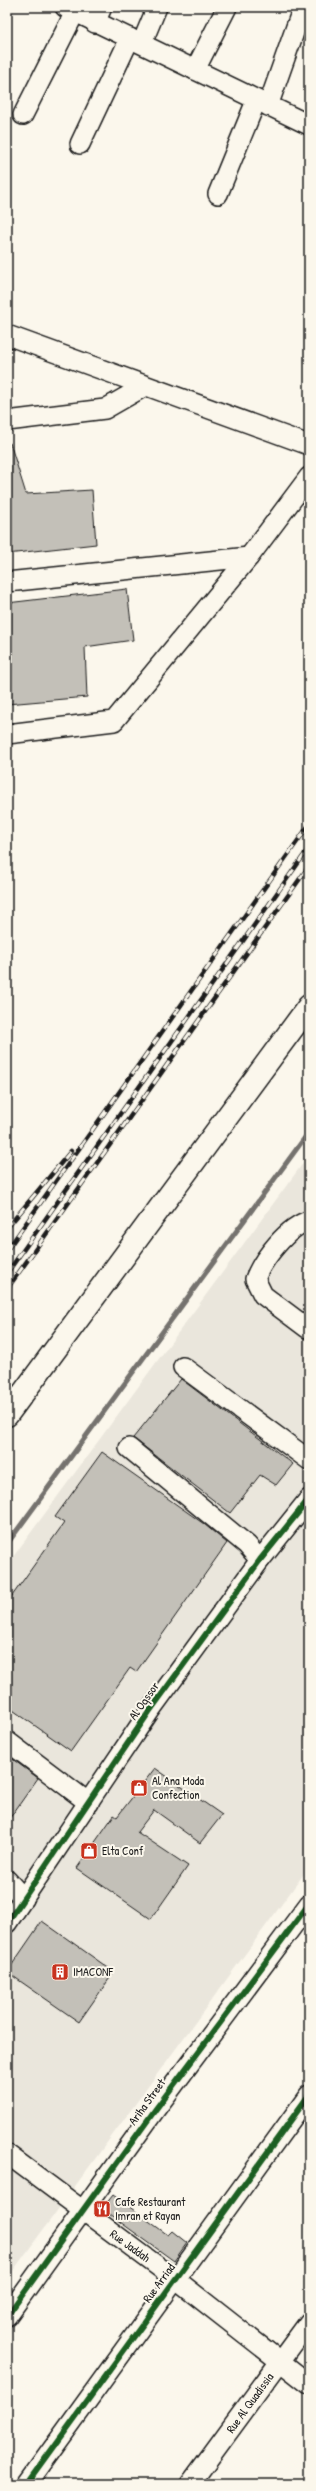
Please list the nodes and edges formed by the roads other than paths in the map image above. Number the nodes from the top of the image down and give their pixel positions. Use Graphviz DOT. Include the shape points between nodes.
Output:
graph roads {
  1 [pos="157,7"];
  2 [pos="227,7"];
  3 [pos="303,7"];
  4 [pos="70,10"];
  5 [pos="98,15"];
  6 [pos="136,41"];
  7 [pos="195,70"];
  8 [pos="262,103"];
  9 [pos="23,115"];
  10 [pos="309,125"];
  11 [pos="80,144"];
  12 [pos="218,194"];
  13 [pos="7,335"];
  14 [pos="145,386"];
  15 [pos="7,421"];
  16 [pos="309,445"];
  17 [pos="309,477"];
  18 [pos="249,557"];
  19 [pos="7,582"];
  20 [pos="7,734"];
  21 [pos="309,1006"];
  22 [pos="309,1221"];
  23 [pos="307,1328"];
  24 [pos="183,1367"];
  25 [pos="7,1415"];
  26 [pos="129,1448"];
  27 [pos="309,1460"];
  28 [pos="309,1499"];
  29 [pos="260,1560"];
  30 [pos="7,1741"];
  31 [pos="89,1803"];
  32 [pos="7,1880"];
  33 [pos="24,1898"];
  34 [pos="309,1904"];
  35 [pos="7,1923"];
  36 [pos="309,2095"];
  37 [pos="7,2154"];
  38 [pos="82,2212"];
  39 [pos="175,2279"];
  40 [pos="7,2316"];
  41 [pos="309,2322"];
  42 [pos="281,2361"];
  43 [pos="309,2384"];
  44 [pos="27,2484"];
  45 [pos="190,2484"];
  1 -- 6 [label="street"];
  2 -- 7 [label="street"];
  3 -- 8 [label="street"];
  4 -- 5 [label="street"];
  4 -- 9 [label="street"];
  5 -- 6 [label="street"];
  6 -- 7 [label="street"];
  6 -- 11 [label="street"];
  7 -- 8 [label="street"];
  8 -- 10 [label="street"];
  8 -- 12 [label="street"];
  13 -- 14 [label="street"];
  14 -- 15 [label="street" via="105,409"];
  14 -- 16 [label="street"];
  17 -- 18 [label="street"];
  18 -- 19 [label="street"];
  18 -- 20 [label="street" via="114,721"];
  21 -- 25 [label="main road"];
  22 -- 23 [label="street" via="291,1229 264,1261 255,1280 263,1294"];
  24 -- 27 [label="street"];
  26 -- 29 [label="street" via="247,1545"];
  28 -- 29 [label="street, Al Oqssor"];
  29 -- 31 [label="street, Al Oqssor" via="149,1712"];
  30 -- 31 [label="street"];
  31 -- 33 [label="street, Al Oqssor"];
  32 -- 33 [label="street"];
  33 -- 35 [label="street, Al Oqssor"];
  34 -- 38 [label="street, Ariha Street"];
  36 -- 39 [label="street, Rue Arriad"];
  37 -- 38 [label="street, Rue Jaddah"];
  38 -- 39 [label="street, Rue Jaddah"];
  38 -- 40 [label="street, Ariha Street"];
  39 -- 42 [label="street, Rue Jaddah"];
  39 -- 44 [label="street, Rue Arriad"];
  41 -- 42 [label="street, Rue Al Quadissia"];
  42 -- 43 [label="street, Rue Jaddah"];
  42 -- 45 [label="street, Rue Al Quadissia"];
}
